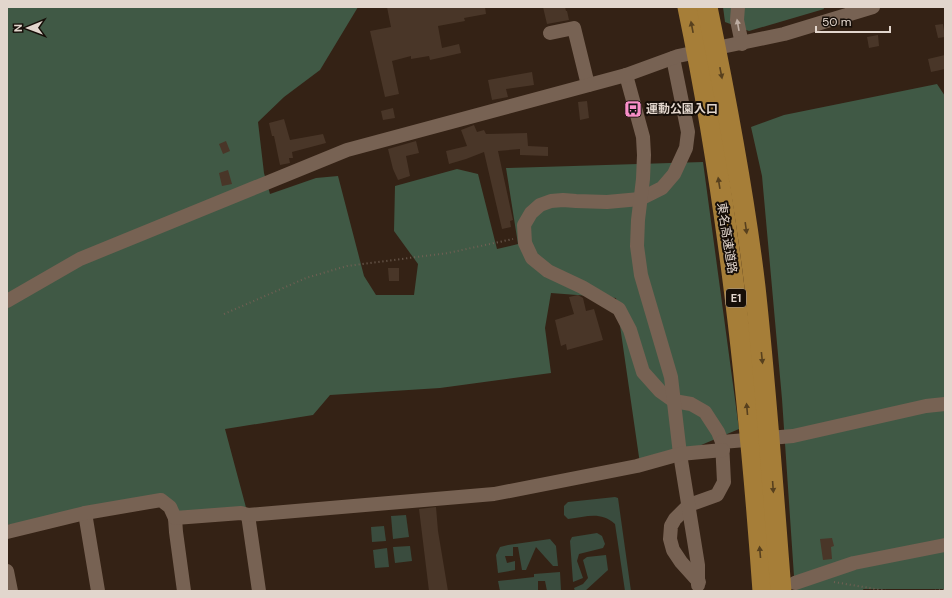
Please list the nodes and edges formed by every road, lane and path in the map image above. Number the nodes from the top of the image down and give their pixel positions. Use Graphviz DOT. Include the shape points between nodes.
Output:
graph roads {
  1 [pos="688,7"];
  2 [pos="707,7"];
  3 [pos="738,7"];
  4 [pos="873,7"];
  5 [pos="550,33"];
  6 [pos="738,44"];
  7 [pos="676,57"];
  8 [pos="626,75"];
  9 [pos="588,85"];
  10 [pos="640,199"];
  11 [pos="524,237"];
  12 [pos="7,301"];
  13 [pos="224,314"];
  14 [pos="674,401"];
  15 [pos="945,404"];
  16 [pos="724,444"];
  17 [pos="680,454"];
  18 [pos="689,505"];
  19 [pos="85,513"];
  20 [pos="248,515"];
  21 [pos="176,518"];
  22 [pos="7,532"];
  23 [pos="945,545"];
  24 [pos="7,571"];
  25 [pos="830,582"];
  26 [pos="698,586"];
  27 [pos="788,587"];
  28 [pos="945,590"];
  29 [pos="11,591"];
  30 [pos="98,591"];
  31 [pos="184,591"];
  32 [pos="259,591"];
  33 [pos="763,591"];
  34 [pos="887,591"];
  35 [pos="931,591"];
  33 -- 1 [label="highway, 東名高速道路 / E1, one-way" via="735,289"];
  2 -- 27 [label="highway, 東名高速道路 / E1, one-way" via="722,77 755,286"];
  6 -- 3 [label="street, one-way"];
  4 -- 6 [label="street" via="784,34"];
  5 -- 9 [label="street" via="574,28"];
  6 -- 7 [label="street"];
  7 -- 8 [label="street"];
  7 -- 10 [label="street" via="688,132 686,148 674,174 662,188"];
  8 -- 9 [label="street"];
  8 -- 10 [label="street" via="643,137"];
  9 -- 12 [label="street" via="347,150 80,259"];
  10 -- 11 [label="street" via="607,202 551,201 540,205 531,213 524,225"];
  10 -- 14 [label="street" via="637,246 640,275 669,371"];
  11 -- 13 [label="path" via="448,253 347,266 306,278"];
  11 -- 14 [label="street" via="532,258 548,271 619,309 630,330 643,372 660,391"];
  14 -- 16 [label="street" via="691,404 705,412"];
  14 -- 17 [label="street"];
  15 -- 16 [label="street" via="793,436"];
  16 -- 17 [label="street"];
  16 -- 18 [label="street" via="724,482 717,495"];
  17 -- 18 [label="street"];
  17 -- 20 [label="street" via="637,466 494,494"];
  18 -- 26 [label="street" via="698,565"];
  18 -- 26 [label="street" via="671,526 670,539 673,550"];
  19 -- 21 [label="street" via="161,500 170,507"];
  19 -- 22 [label="street"];
  19 -- 30 [label="street"];
  20 -- 21 [label="street" via="241,513"];
  20 -- 32 [label="street"];
  21 -- 31 [label="street"];
  23 -- 27 [label="street" via="854,563"];
  24 -- 29 [label="street"];
  25 -- 34 [label="path"];
  28 -- 35 [label="path"];
}
